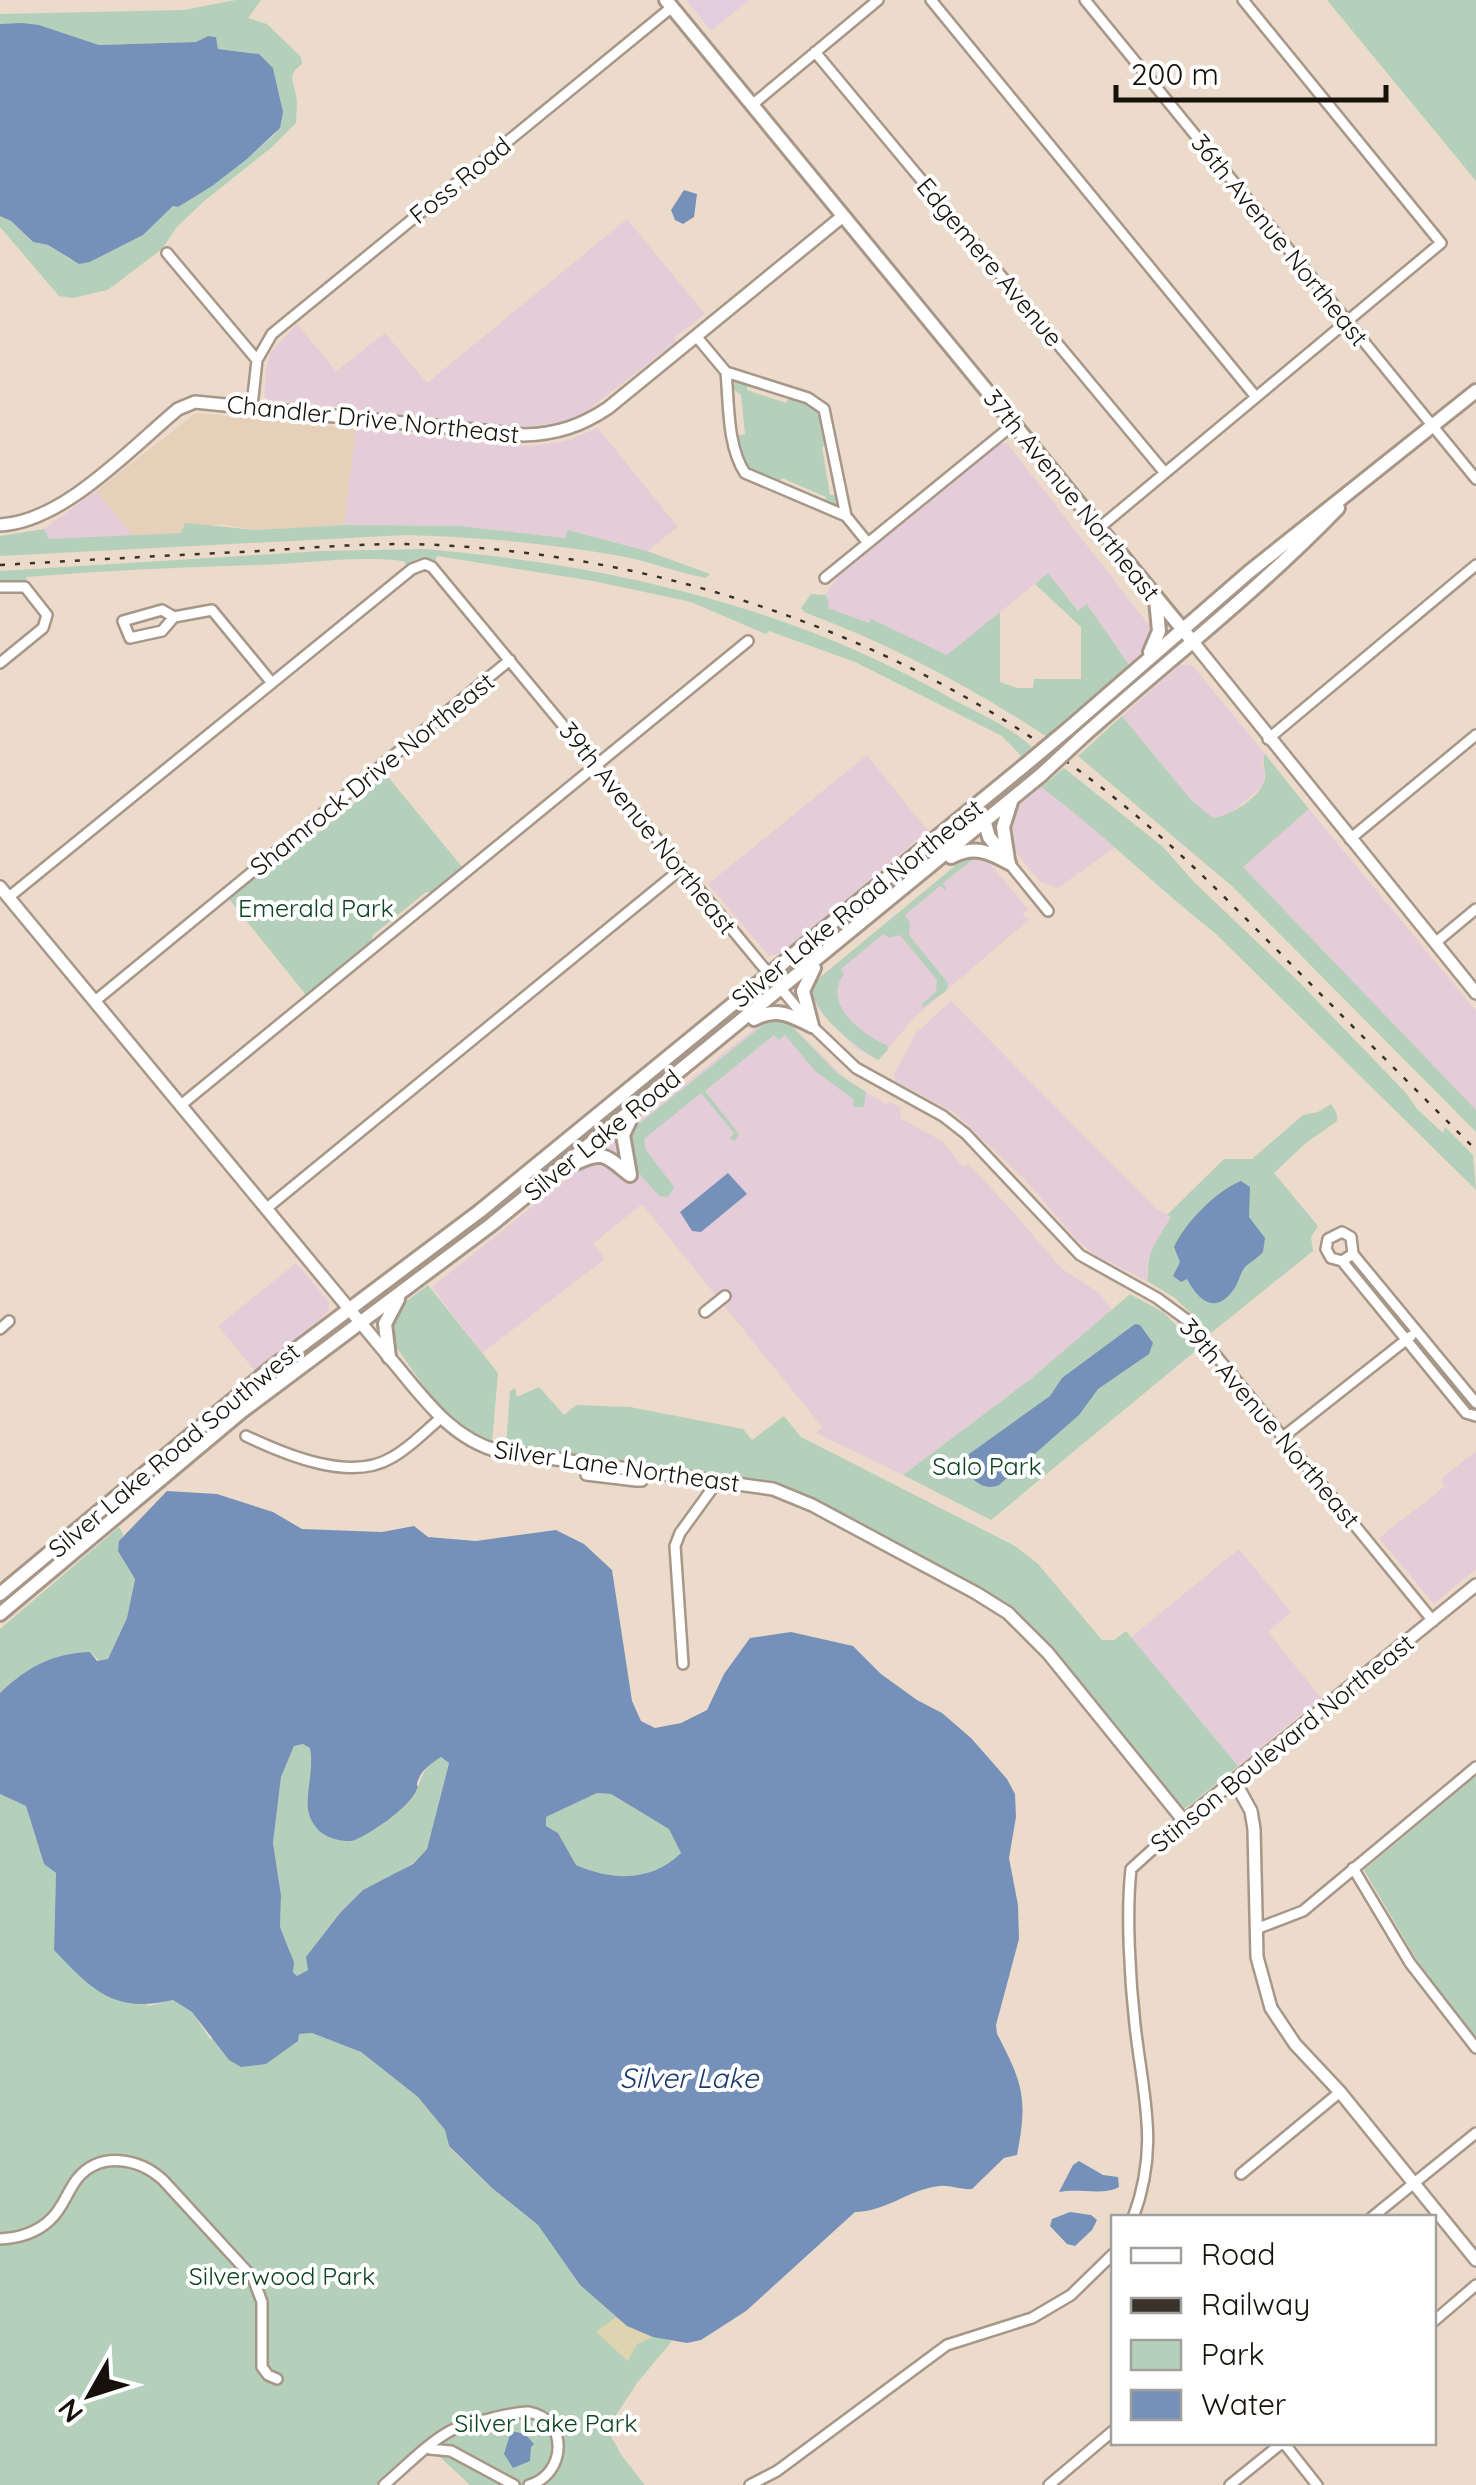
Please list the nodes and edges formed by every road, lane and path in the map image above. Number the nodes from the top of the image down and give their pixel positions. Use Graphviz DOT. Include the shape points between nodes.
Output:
graph roads {
  1 [pos="878,0"];
  2 [pos="930,0"];
  3 [pos="1085,0"];
  4 [pos="1243,0"];
  5 [pos="669,4"];
  6 [pos="816,52"];
  7 [pos="752,105"];
  8 [pos="843,216"];
  9 [pos="168,253"];
  10 [pos="1347,322"];
  11 [pos="696,336"];
  12 [pos="258,360"];
  13 [pos="726,372"];
  14 [pos="1476,391"];
  15 [pos="1256,397"];
  16 [pos="252,406"];
  17 [pos="1014,424"];
  18 [pos="1433,427"];
  19 [pos="1165,473"];
  20 [pos="1476,479"];
  21 [pos="1357,488"];
  22 [pos="846,516"];
  23 [pos="0,524"];
  24 [pos="1099,528"];
  25 [pos="868,544"];
  26 [pos="1476,565"];
  27 [pos="826,578"];
  28 [pos="0,587"];
  29 [pos="1156,596"];
  30 [pos="174,617"];
  31 [pos="1183,630"];
  32 [pos="748,641"];
  33 [pos="1192,642"];
  34 [pos="510,660"];
  35 [pos="0,663"];
  36 [pos="1140,667"];
  37 [pos="272,683"];
  38 [pos="1476,735"];
  39 [pos="1268,739"];
  40 [pos="598,766"];
  41 [pos="990,794"];
  42 [pos="1013,799"];
  43 [pos="985,822"];
  44 [pos="1350,839"];
  45 [pos="1009,862"];
  46 [pos="681,869"];
  47 [pos="924,873"];
  48 [pos="4,892"];
  49 [pos="1476,909"];
  50 [pos="1048,910"];
  51 [pos="1435,944"];
  52 [pos="820,958"];
  53 [pos="768,976"];
  54 [pos="780,990"];
  55 [pos="1476,994"];
  56 [pos="95,1001"];
  57 [pos="812,1026"];
  58 [pos="733,1028"];
  59 [pos="181,1105"];
  60 [pos="637,1107"];
  61 [pos="555,1173"];
  62 [pos="267,1208"];
  63 [pos="1353,1254"];
  64 [pos="1342,1261"];
  65 [pos="408,1288"];
  66 [pos="725,1296"];
  67 [pos="350,1308"];
  68 [pos="706,1312"];
  69 [pos="9,1321"];
  70 [pos="360,1321"];
  71 [pos="0,1329"];
  72 [pos="1417,1331"];
  73 [pos="1406,1339"];
  74 [pos="389,1357"];
  75 [pos="1476,1402"];
  76 [pos="1476,1416"];
  77 [pos="441,1418"];
  78 [pos="246,1436"];
  79 [pos="1284,1437"];
  80 [pos="650,1471"];
  81 [pos="586,1475"];
  82 [pos="716,1482"];
  83 [pos="1476,1585"];
  84 [pos="0,1594"];
  85 [pos="5,1610"];
  86 [pos="1433,1621"];
  87 [pos="683,1664"];
  88 [pos="1476,1767"];
  89 [pos="1235,1782"];
  90 [pos="1184,1821"];
  91 [pos="1353,1868"];
  92 [pos="1256,1929"];
  93 [pos="1476,2048"];
  94 [pos="1340,2092"];
  95 [pos="1476,2132"];
  96 [pos="1240,2174"];
  97 [pos="1414,2183"];
  98 [pos="1134,2215"];
  99 [pos="1375,2215"];
  100 [pos="0,2238"];
  101 [pos="1111,2255"];
  102 [pos="1476,2260"];
  103 [pos="1476,2285"];
  104 [pos="1436,2319"];
  105 [pos="277,2379"];
  106 [pos="1111,2432"];
  107 [pos="1279,2445"];
  108 [pos="1285,2445"];
  109 [pos="427,2450"];
  110 [pos="384,2485"];
  111 [pos="514,2485"];
  112 [pos="529,2485"];
  113 [pos="750,2485"];
  114 [pos="1048,2485"];
  115 [pos="1230,2485"];
  116 [pos="1318,2485"];
  1 -- 6 [label="street"];
  2 -- 15 [label="street"];
  3 -- 10 [label="street, 36th Avenue Northeast"];
  4 -- 10 [label="street" via="1440,242"];
  5 -- 7 [label="main road, 37th Avenue Northeast"];
  5 -- 12 [label="street, Foss Road" via="272,334"];
  6 -- 7 [label="street"];
  6 -- 19 [label="street, Edgemere Avenue"];
  7 -- 8 [label="main road, 37th Avenue Northeast"];
  8 -- 11 [label="street, Chandler Drive Northeast"];
  8 -- 17 [label="main road, 37th Avenue Northeast"];
  9 -- 12 [label="street"];
  10 -- 15 [label="street"];
  10 -- 18 [label="street, 36th Avenue Northeast"];
  11 -- 13 [label="street"];
  11 -- 16 [label="street, Chandler Drive Northeast" via="594,417 554,433"];
  12 -- 16 [label="street"];
  13 -- 22 [label="street" via="734,445 745,473"];
  13 -- 22 [label="street" via="808,398 824,410"];
  14 -- 18 [label="main road, Silver Lake Road Northeast"];
  15 -- 19 [label="street"];
  16 -- 23 [label="street, Chandler Drive Northeast" via="189,404 53,510"];
  17 -- 24 [label="main road, 37th Avenue Northeast"];
  17 -- 25 [label="street"];
  18 -- 20 [label="street, 36th Avenue Northeast"];
  18 -- 21 [label="main road, Silver Lake Road Northeast"];
  19 -- 24 [label="street"];
  21 -- 31 [label="main road, Silver Lake Road Northeast"];
  21 -- 33 [label="main road, Silver Lake Road Northeast"];
  22 -- 25 [label="street"];
  24 -- 29 [label="main road, 37th Avenue Northeast"];
  25 -- 27 [label="street"];
  26 -- 39 [label="street"];
  28 -- 35 [label="street" via="25,587 47,615 43,628"];
  29 -- 31 [label="main road, 37th Avenue Northeast"];
  29 -- 36 [label="main road" via="1159,635"];
  30 -- 30 [label="street" via="162,610 124,621 130,638 162,631"];
  30 -- 37 [label="street" via="212,610"];
  31 -- 33 [label="main road, 37th Avenue Northeast"];
  31 -- 36 [label="main road, Silver Lake Road Northeast"];
  32 -- 40 [label="street"];
  33 -- 39 [label="street, 37th Avenue Northeast"];
  33 -- 42 [label="main road, Silver Lake Road, bridge"];
  34 -- 37 [label="street, 39th Avenue Northeast" via="425,564"];
  34 -- 40 [label="street, 39th Avenue Northeast"];
  34 -- 56 [label="street, Shamrock Drive Northeast"];
  36 -- 41 [label="main road, Silver Lake Road Northeast, bridge"];
  37 -- 48 [label="street"];
  38 -- 44 [label="street"];
  39 -- 44 [label="street, 37th Avenue Northeast"];
  40 -- 46 [label="street, 39th Avenue Northeast"];
  40 -- 59 [label="street"];
  41 -- 43 [label="main road"];
  41 -- 53 [label="main road, Silver Lake Road Northeast"];
  42 -- 43 [label="main road, Silver Lake Road"];
  42 -- 45 [label="main road" via="1003,828"];
  43 -- 45 [label="main road"];
  43 -- 47 [label="main road, Silver Lake Road"];
  44 -- 51 [label="street, 37th Avenue Northeast"];
  45 -- 47 [label="main road" via="974,849"];
  45 -- 50 [label="street"];
  46 -- 53 [label="street, 39th Avenue Northeast"];
  46 -- 62 [label="street"];
  47 -- 52 [label="main road, Silver Lake Road"];
  48 -- 56 [label="street, Silver Lane Northeast"];
  49 -- 51 [label="street"];
  51 -- 55 [label="street, 37th Avenue Northeast"];
  52 -- 54 [label="main road, Silver Lake Road"];
  52 -- 57 [label="main road" via="803,990"];
  53 -- 54 [label="street, 39th Avenue Northeast"];
  53 -- 67 [label="main road, Silver Lake Road Northeast"];
  54 -- 57 [label="street, 39th Avenue Northeast"];
  54 -- 58 [label="main road, Silver Lake Road"];
  56 -- 59 [label="street, Silver Lane Northeast"];
  57 -- 58 [label="main road" via="775,1012"];
  57 -- 79 [label="street, 39th Avenue Northeast" via="856,1068 966,1134 1080,1255 1187,1320"];
  58 -- 60 [label="main road, Silver Lake Road"];
  59 -- 62 [label="street, Silver Lane Northeast"];
  60 -- 61 [label="main road, Silver Lake Road"];
  60 -- 61 [label="main road" via="623,1135 630,1175 594,1154"];
  61 -- 65 [label="main road, Silver Lake Road"];
  62 -- 67 [label="street, Silver Lane Northeast"];
  63 -- 64 [label="street"];
  63 -- 64 [label="street" via="1352,1237 1331,1235 1328,1254"];
  63 -- 72 [label="street"];
  64 -- 73 [label="street"];
  65 -- 70 [label="main road, Silver Lake Road"];
  65 -- 74 [label="main road" via="386,1318"];
  66 -- 68 [label="street"];
  67 -- 70 [label="street, Silver Lane Northeast"];
  67 -- 84 [label="main road, Silver Lake Road Southwest"];
  69 -- 71 [label="street"];
  70 -- 74 [label="street, Silver Lane Northeast"];
  70 -- 85 [label="main road, Silver Lake Road"];
  72 -- 73 [label="street"];
  72 -- 75 [label="street"];
  73 -- 76 [label="street" via="1466,1413"];
  73 -- 79 [label="street"];
  74 -- 77 [label="street, Silver Lane Northeast"];
  77 -- 78 [label="street" via="392,1458 355,1469"];
  77 -- 80 [label="street, Silver Lane Northeast" via="474,1444 498,1452"];
  79 -- 86 [label="street, 39th Avenue Northeast"];
  80 -- 81 [label="street" via="636,1482"];
  80 -- 82 [label="street, Silver Lane Northeast"];
  82 -- 87 [label="street" via="675,1546"];
  82 -- 90 [label="street, Silver Lane Northeast" via="792,1496 1000,1607 1048,1653"];
  83 -- 86 [label="street, Stinson Boulevard Northeast"];
  84 -- 85 [label="street"];
  86 -- 89 [label="street, Stinson Boulevard Northeast"];
  88 -- 91 [label="street"];
  89 -- 90 [label="street, Stinson Boulevard Northeast"];
  89 -- 92 [label="street" via="1254,1829"];
  90 -- 98 [label="street, Stinson Boulevard Northeast" via="1131,1869 1131,1976 1150,2126"];
  91 -- 92 [label="street" via="1302,1911"];
  91 -- 93 [label="street" via="1410,1964"];
  92 -- 94 [label="street" via="1271,2008"];
  94 -- 96 [label="street"];
  94 -- 97 [label="street"];
  95 -- 97 [label="street"];
  97 -- 99 [label="street"];
  97 -- 102 [label="street"];
  100 -- 105 [label="street" via="22,2236 48,2222 93,2166 115,2160 147,2167 252,2278 263,2313 262,2367"];
  101 -- 113 [label="street" via="1071,2295 1032,2318 947,2345"];
  103 -- 104 [label="street"];
  106 -- 114 [label="street"];
  107 -- 115 [label="street"];
  108 -- 116 [label="street"];
  109 -- 110 [label="street"];
  109 -- 111 [label="street" via="452,2452"];
  109 -- 112 [label="street" via="454,2429 519,2412 537,2415 556,2434 559,2457 550,2474"];
}
